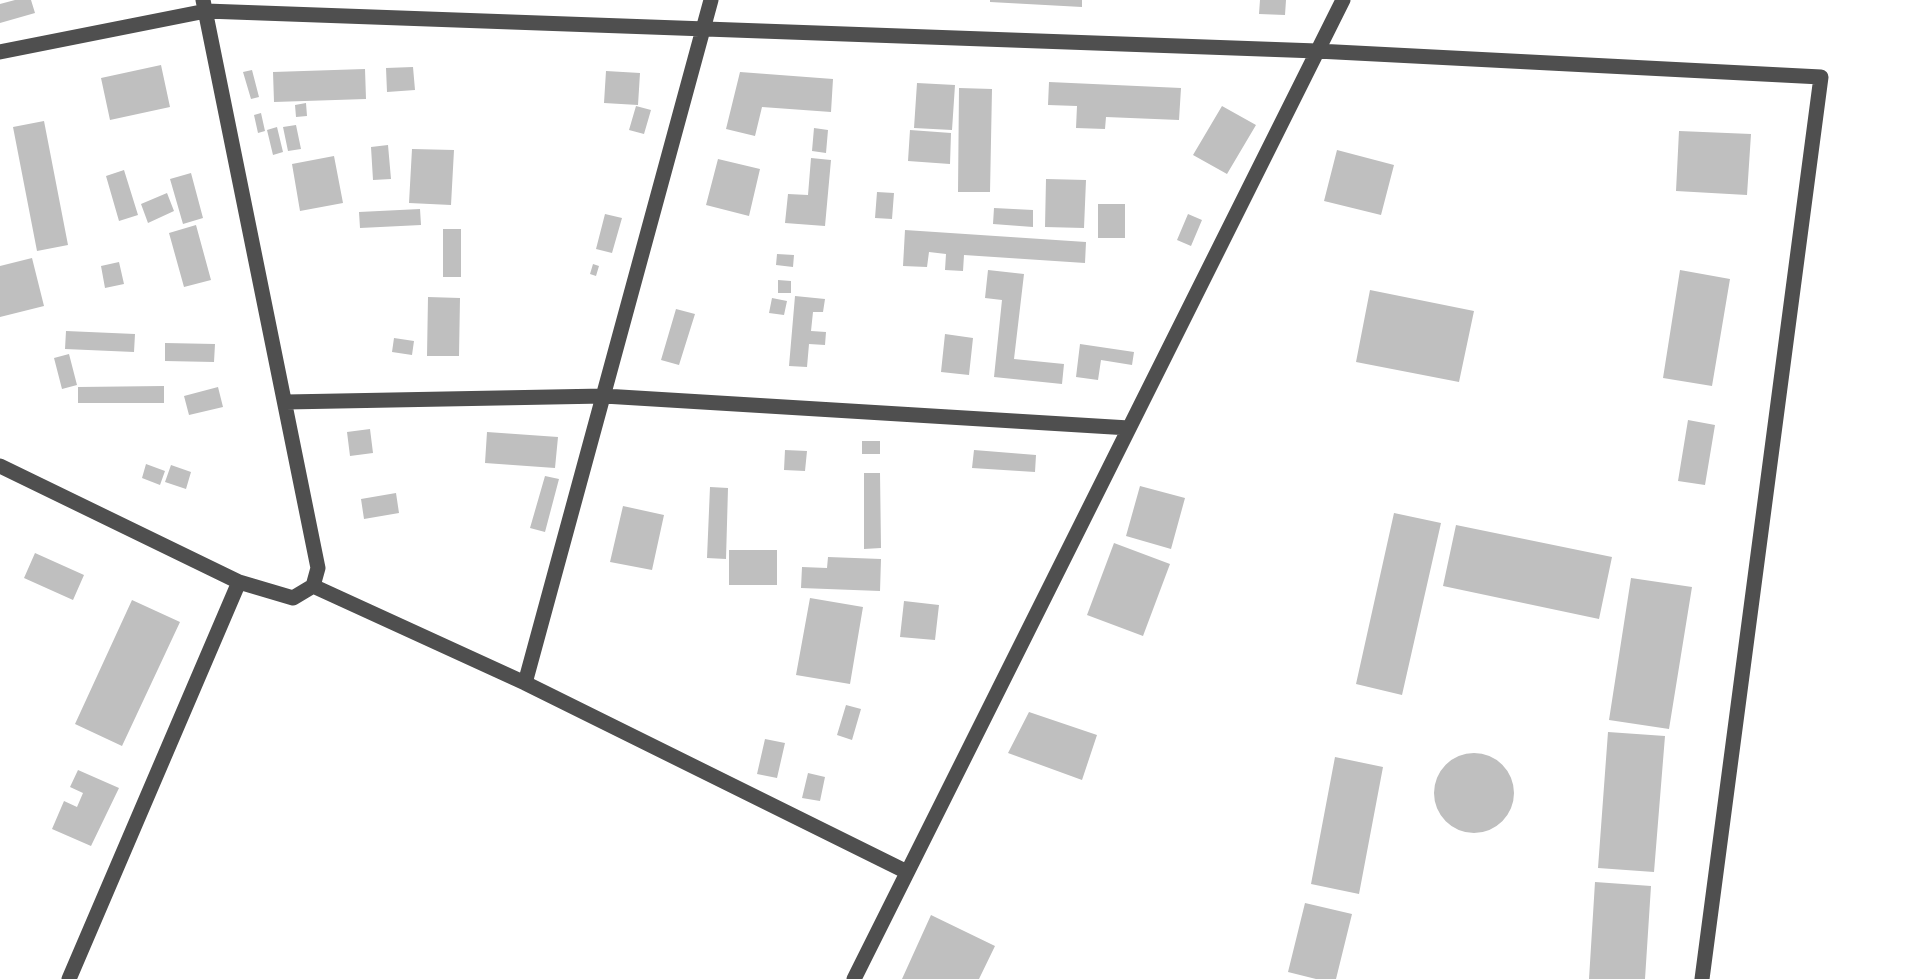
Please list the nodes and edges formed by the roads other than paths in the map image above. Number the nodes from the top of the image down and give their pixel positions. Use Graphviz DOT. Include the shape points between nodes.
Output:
graph roads {
  1 [pos="711,0"];
  2 [pos="1343,0"];
  3 [pos="204,6"];
  4 [pos="703,28"];
  5 [pos="1317,51"];
  6 [pos="0,52"];
  7 [pos="604,396"];
  8 [pos="286,402"];
  9 [pos="1129,428"];
  10 [pos="0,466"];
  11 [pos="239,582"];
  12 [pos="313,586"];
  13 [pos="525,683"];
  14 [pos="907,872"];
  15 [pos="69,979"];
  16 [pos="854,979"];
  17 [pos="1702,979"];
  1 -- 4 [label="street"];
  2 -- 5 [label="street"];
  3 -- 4 [label="street"];
  3 -- 6 [label="street"];
  3 -- 8 [label="street"];
  4 -- 5 [label="street"];
  4 -- 7 [label="street"];
  5 -- 9 [label="street"];
  5 -- 17 [label="street" via="1821,77"];
  7 -- 8 [label="street"];
  7 -- 9 [label="street"];
  7 -- 13 [label="street"];
  8 -- 12 [label="street" via="318,568"];
  9 -- 14 [label="street"];
  10 -- 11 [label="street"];
  11 -- 12 [label="street" via="293,598"];
  11 -- 15 [label="street"];
  12 -- 13 [label="street"];
  13 -- 14 [label="street"];
  14 -- 16 [label="street"];
}
